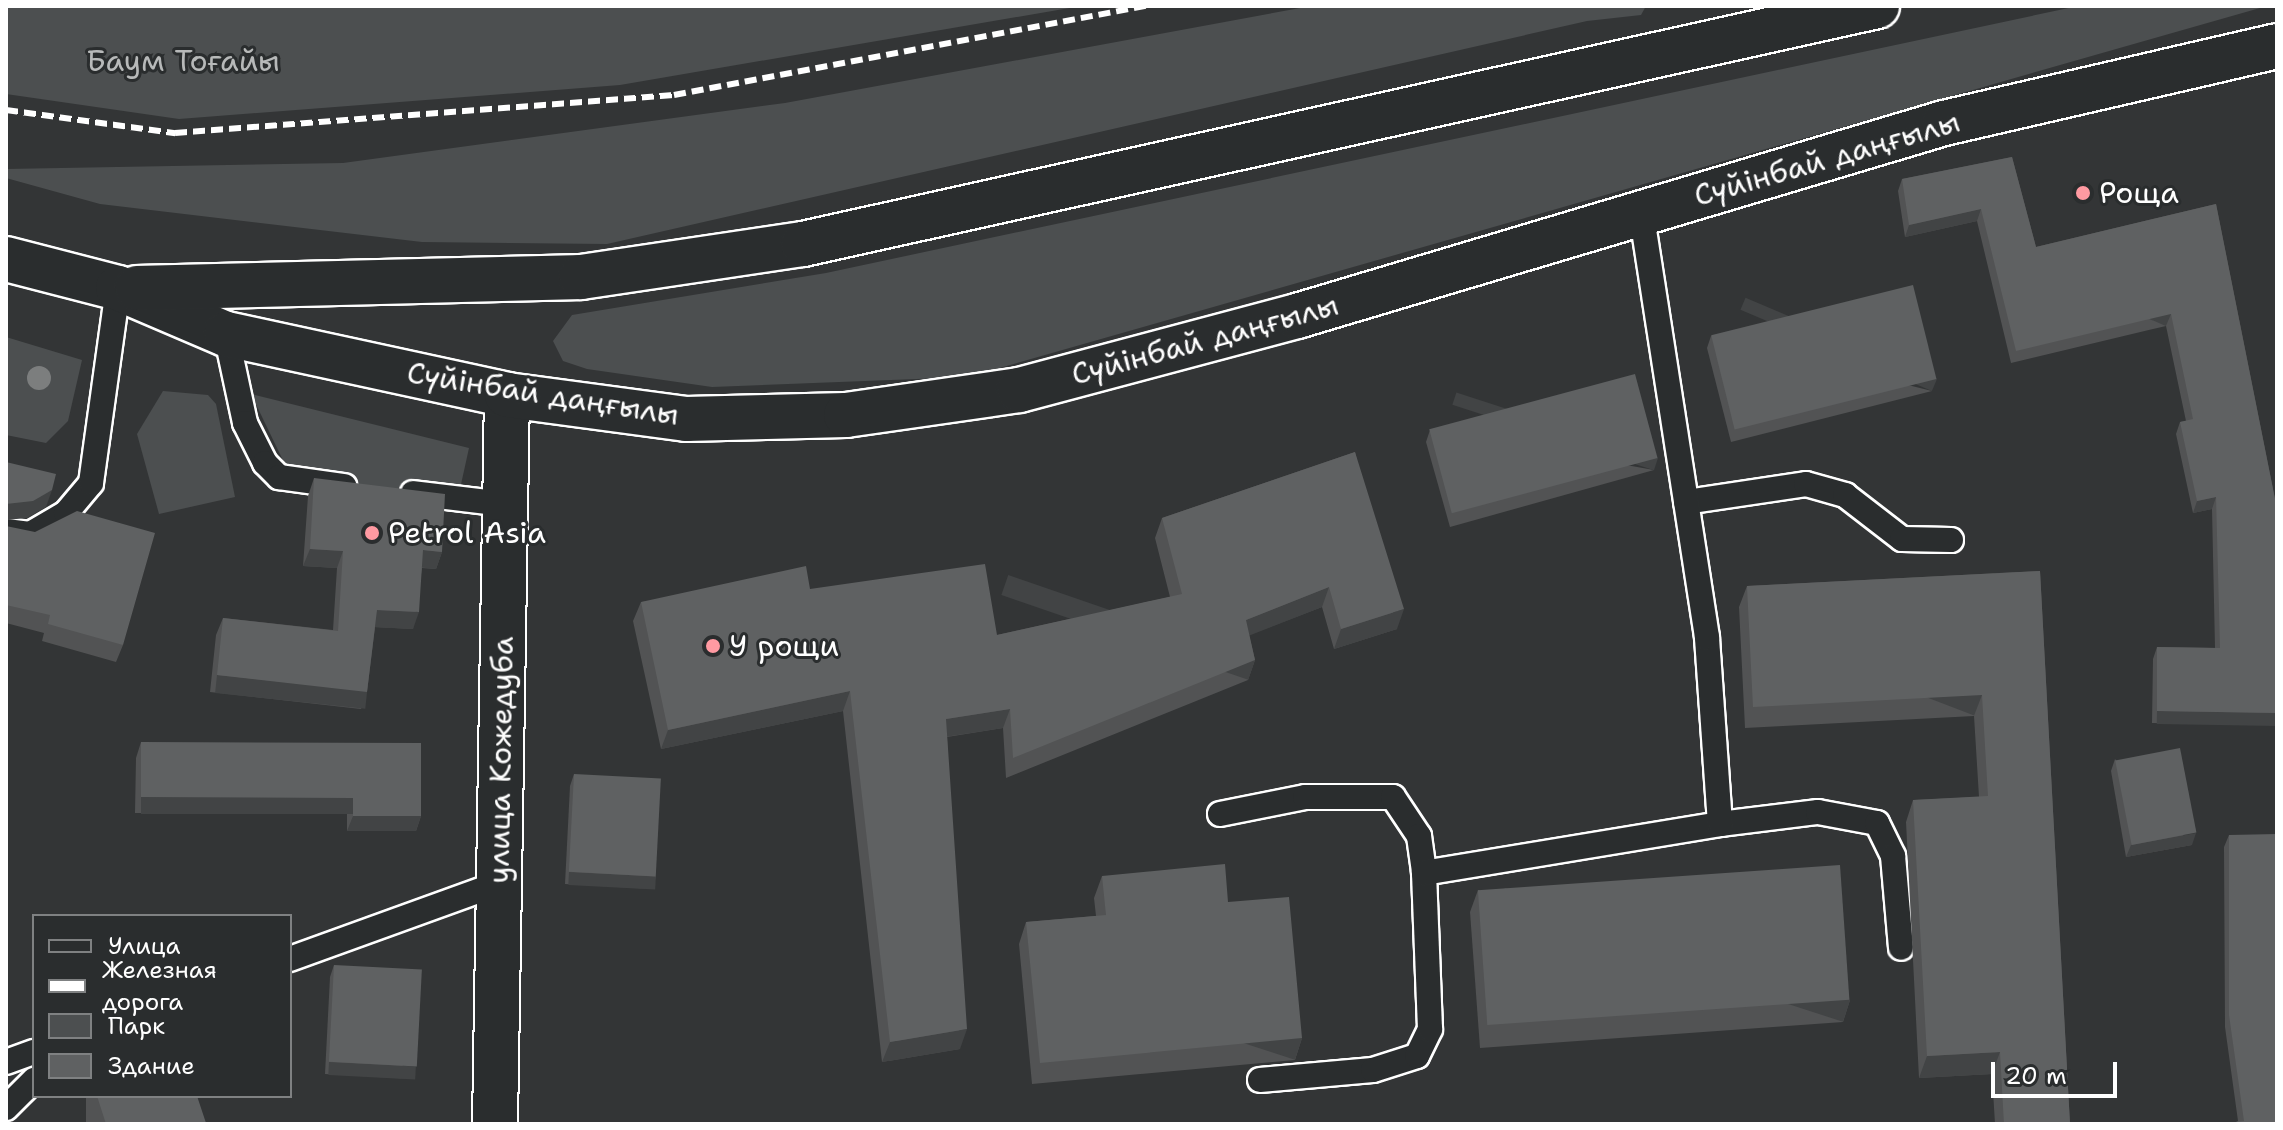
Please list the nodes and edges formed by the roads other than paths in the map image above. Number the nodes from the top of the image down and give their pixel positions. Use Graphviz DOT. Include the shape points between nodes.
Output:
graph roads {
  1 [pos="1877,6"];
  2 [pos="2277,46"];
  3 [pos="1641,213"];
  4 [pos="6,259"];
  5 [pos="118,288"];
  6 [pos="226,334"];
  7 [pos="507,395"];
  8 [pos="1686,502"];
  9 [pos="504,504"];
  10 [pos="6,531"];
  11 [pos="1951,540"];
  12 [pos="1220,814"];
  13 [pos="1720,824"];
  14 [pos="1424,873"];
  15 [pos="500,883"];
  16 [pos="1901,948"];
  17 [pos="292,958"];
  18 [pos="32,1053"];
  19 [pos="6,1062"];
  20 [pos="1260,1080"];
  21 [pos="32,1082"];
  22 [pos="6,1108"];
  23 [pos="495,1124"];
  1 -- 5 [label="main road, Сүйінбай даңғылы" via="803,244 581,277"];
  2 -- 3 [label="main road, Сүйінбай даңғылы" via="1944,123"];
  3 -- 7 [label="main road, Сүйінбай даңғылы" via="1019,390 846,415 686,419"];
  3 -- 8 [label="lane"];
  4 -- 5 [label="main road, Сүйінбай даңғылы"];
  5 -- 6 [label="main road, Сүйінбай даңғылы"];
  5 -- 10 [label="lane" via="91,483 66,513 30,534"];
  6 -- 7 [label="main road, Сүйінбай даңғылы"];
  6 -- 9 [label="lane" via="245,423 265,463 279,477"];
  7 -- 9 [label="main road, улица Кожедуба"];
  8 -- 11 [label="lane" via="1806,484 1845,495 1902,539"];
  8 -- 13 [label="lane" via="1707,637"];
  9 -- 15 [label="main road, улица Кожедуба"];
  12 -- 14 [label="lane" via="1305,797 1364,792 1393,797 1419,836"];
  13 -- 14 [label="lane"];
  13 -- 16 [label="lane" via="1818,812 1877,823 1893,856"];
  14 -- 20 [label="lane" via="1430,1029 1417,1056 1373,1070"];
  15 -- 17 [label="lane"];
  15 -- 23 [label="main road, улица Кожедуба"];
  18 -- 19 [label="lane"];
  21 -- 22 [label="lane"];
}
